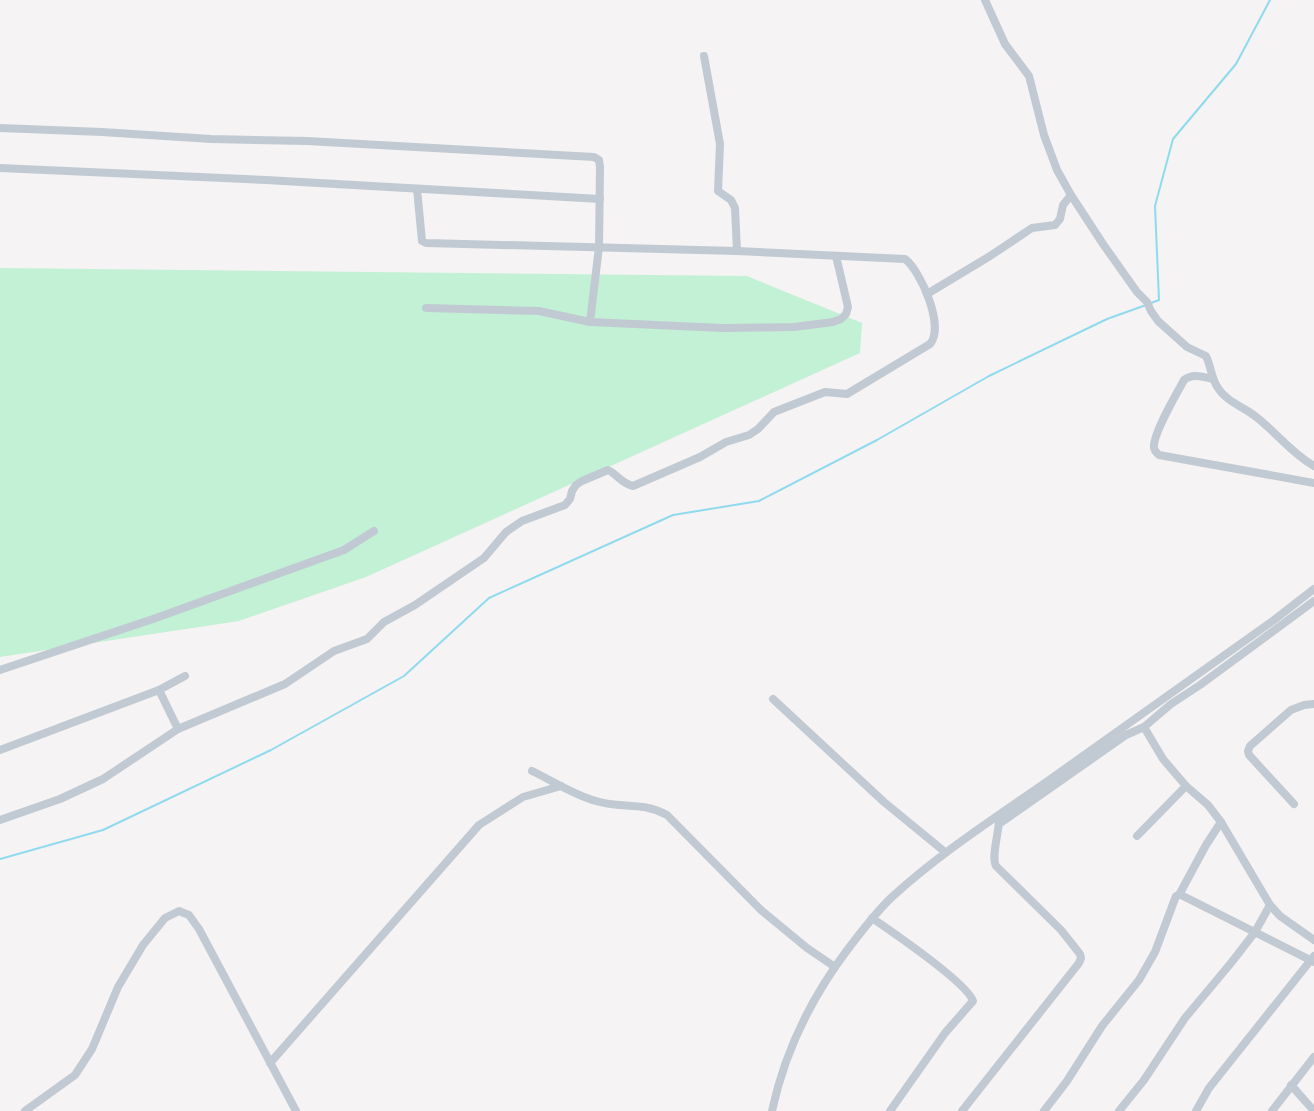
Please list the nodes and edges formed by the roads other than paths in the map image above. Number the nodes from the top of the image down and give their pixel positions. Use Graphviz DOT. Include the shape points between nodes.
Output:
graph roads {
  1 [pos="984,0"];
  2 [pos="704,56"];
  3 [pos="0,128"];
  4 [pos="0,168"];
  5 [pos="417,189"];
  6 [pos="1071,195"];
  7 [pos="600,199"];
  8 [pos="599,247"];
  9 [pos="737,251"];
  10 [pos="836,256"];
  11 [pos="927,294"];
  12 [pos="426,308"];
  13 [pos="590,322"];
  14 [pos="1213,380"];
  15 [pos="1314,466"];
  16 [pos="1314,484"];
  17 [pos="374,531"];
  18 [pos="1314,589"];
  19 [pos="1314,601"];
  20 [pos="0,670"];
  21 [pos="185,676"];
  22 [pos="159,690"];
  23 [pos="773,699"];
  24 [pos="1314,704"];
  25 [pos="1144,727"];
  26 [pos="178,729"];
  27 [pos="0,750"];
  28 [pos="532,771"];
  29 [pos="561,786"];
  30 [pos="1186,786"];
  31 [pos="1294,804"];
  32 [pos="999,816"];
  33 [pos="0,820"];
  34 [pos="1221,822"];
  35 [pos="999,824"];
  36 [pos="1137,836"];
  37 [pos="945,852"];
  38 [pos="1178,895"];
  39 [pos="1270,905"];
  40 [pos="872,918"];
  41 [pos="1255,932"];
  42 [pos="1314,940"];
  43 [pos="1313,959"];
  44 [pos="835,967"];
  45 [pos="1314,1058"];
  46 [pos="270,1063"];
  47 [pos="1291,1085"];
  48 [pos="25,1111"];
  49 [pos="296,1111"];
  50 [pos="772,1111"];
  51 [pos="890,1111"];
  52 [pos="962,1111"];
  53 [pos="1044,1111"];
  54 [pos="1119,1111"];
  55 [pos="1196,1111"];
  56 [pos="1272,1111"];
  57 [pos="1314,1111"];
  1 -- 6 [label="street" via="1005,44 1029,76 1044,135 1057,170"];
  2 -- 9 [label="street" via="720,144 718,191 731,200 735,208"];
  3 -- 7 [label="street" via="594,157 599,160"];
  4 -- 5 [label="street"];
  5 -- 7 [label="street"];
  5 -- 8 [label="street" via="422,241 426,243"];
  6 -- 11 [label="street" via="1055,225 1028,230"];
  6 -- 14 [label="street" via="1102,244 1167,331 1187,347 1206,356"];
  7 -- 8 [label="street"];
  8 -- 9 [label="street"];
  8 -- 13 [label="street"];
  9 -- 10 [label="street"];
  10 -- 11 [label="street" via="905,259 911,263"];
  10 -- 13 [label="street" via="848,307 842,319 833,322 794,327 723,328"];
  11 -- 26 [label="street" via="936,332 934,340 847,394 825,392 774,412 749,436 726,442 633,486 622,482 608,470 582,481 576,485 565,505 506,532 484,558 384,622 367,640 334,651 285,684"];
  12 -- 13 [label="street" via="538,312"];
  14 -- 15 [label="street" via="1225,396 1255,416"];
  14 -- 16 [label="street" via="1195,375 1184,380 1162,423 1155,451 1159,455"];
  17 -- 20 [label="street" via="344,550"];
  18 -- 32 [label="street"];
  19 -- 25 [label="street"];
  21 -- 22 [label="street"];
  22 -- 26 [label="street"];
  22 -- 27 [label="street"];
  23 -- 37 [label="street" via="884,802"];
  24 -- 31 [label="street" via="1291,710 1248,751"];
  25 -- 30 [label="street" via="1163,759"];
  25 -- 35 [label="street" via="1126,735"];
  26 -- 33 [label="street" via="102,779 60,799"];
  28 -- 29 [label="street"];
  29 -- 44 [label="street" via="596,802 658,810 760,910"];
  29 -- 46 [label="street" via="524,798 479,825"];
  30 -- 34 [label="street" via="1208,805"];
  30 -- 36 [label="street"];
  32 -- 35 [label="street"];
  32 -- 37 [label="street"];
  34 -- 38 [label="street"];
  34 -- 39 [label="street"];
  35 -- 52 [label="street" via="994,857 996,866 1061,930 1081,958"];
  37 -- 40 [label="street"];
  38 -- 41 [label="street"];
  38 -- 53 [label="street" via="1140,980 1102,1026"];
  39 -- 41 [label="street"];
  39 -- 42 [label="street"];
  40 -- 44 [label="street"];
  40 -- 51 [label="street" via="939,968 972,1001 945,1033"];
  41 -- 43 [label="street"];
  41 -- 54 [label="street" via="1184,1018 1144,1080"];
  43 -- 55 [label="street" via="1209,1088"];
  44 -- 50 [label="street" via="800,1026 786,1058"];
  45 -- 47 [label="street"];
  46 -- 48 [label="street" via="199,929 189,915 179,911 165,918 142,945 118,987 92,1049 75,1075"];
  46 -- 49 [label="street"];
  47 -- 56 [label="street"];
  47 -- 57 [label="street"];
}
